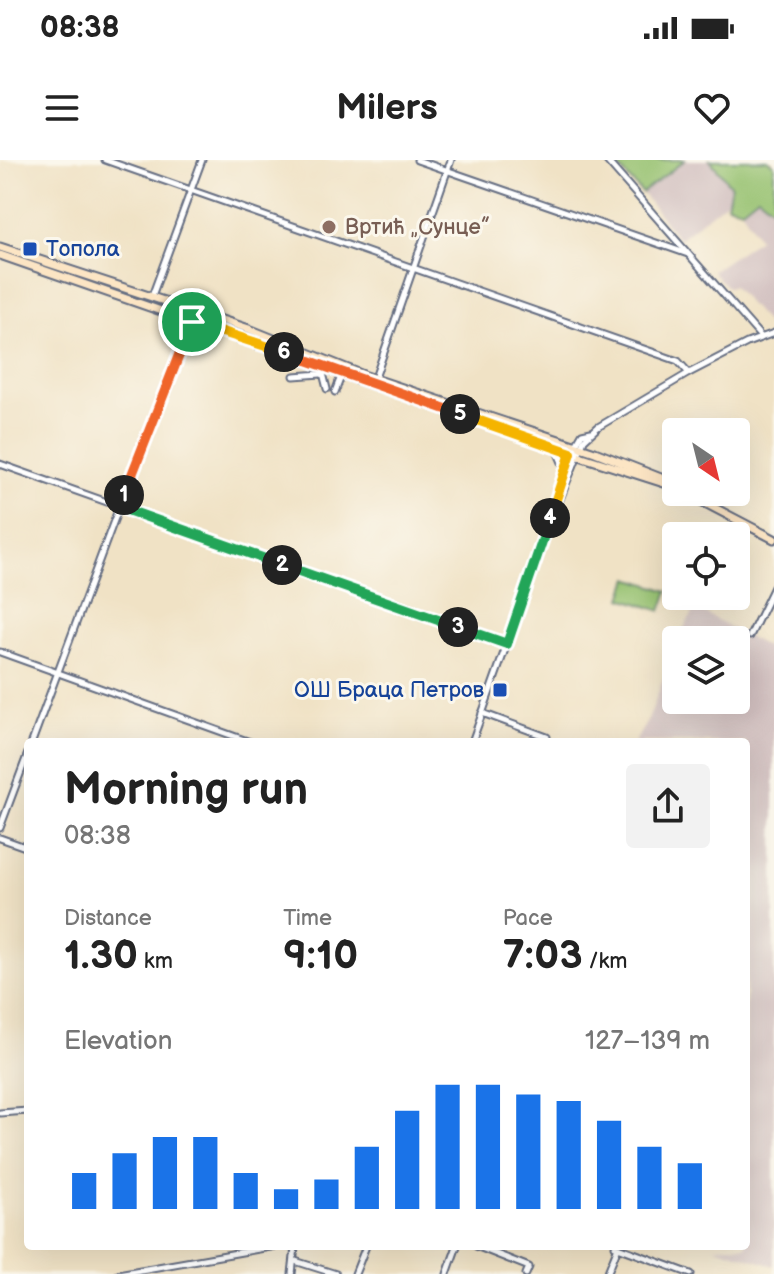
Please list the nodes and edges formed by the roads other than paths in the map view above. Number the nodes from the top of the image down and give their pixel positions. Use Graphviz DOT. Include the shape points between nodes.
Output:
graph roads {
  1 [pos="105,160"];
  2 [pos="202,160"];
  3 [pos="417,160"];
  4 [pos="451,160"];
  5 [pos="606,160"];
  6 [pos="447,171"];
  7 [pos="191,190"];
  8 [pos="0,247"];
  9 [pos="688,254"];
  10 [pos="0,255"];
  11 [pos="414,268"];
  12 [pos="152,296"];
  13 [pos="192,322"];
  14 [pos="774,333"];
  15 [pos="761,337"];
  16 [pos="326,370"];
  17 [pos="343,373"];
  18 [pos="689,373"];
  19 [pos="294,376"];
  20 [pos="375,378"];
  21 [pos="327,389"];
  22 [pos="335,392"];
  23 [pos="590,434"];
  24 [pos="556,448"];
  25 [pos="576,451"];
  26 [pos="593,452"];
  27 [pos="0,464"];
  28 [pos="566,470"];
  29 [pos="662,479"];
  30 [pos="662,482"];
  31 [pos="711,506"];
  32 [pos="119,507"];
  33 [pos="549,526"];
  34 [pos="774,539"];
  35 [pos="774,587"];
  36 [pos="750,636"];
  37 [pos="507,644"];
  38 [pos="0,652"];
  39 [pos="58,673"];
  40 [pos="482,713"];
  41 [pos="547,737"];
  42 [pos="34,738"];
  43 [pos="239,738"];
  44 [pos="473,738"];
  45 [pos="24,764"];
  46 [pos="0,828"];
  47 [pos="0,838"];
  48 [pos="24,847"];
  49 [pos="24,1111"];
  50 [pos="0,1113"];
  51 [pos="253,1250"];
  52 [pos="295,1250"];
  53 [pos="364,1250"];
  54 [pos="456,1250"];
  55 [pos="486,1250"];
  56 [pos="615,1250"];
  57 [pos="624,1250"];
  58 [pos="295,1261"];
  59 [pos="118,1274"];
  60 [pos="292,1274"];
  61 [pos="336,1274"];
  62 [pos="355,1274"];
  63 [pos="447,1274"];
  64 [pos="526,1274"];
  65 [pos="607,1274"];
  66 [pos="691,1274"];
  1 -- 7 [label="street"];
  2 -- 7 [label="street"];
  3 -- 6 [label="street"];
  4 -- 6 [label="street"];
  5 -- 9 [label="street"];
  6 -- 9 [label="street"];
  6 -- 11 [label="street"];
  7 -- 11 [label="street"];
  7 -- 12 [label="street"];
  8 -- 12 [label="street"];
  9 -- 15 [label="street"];
  10 -- 13 [label="street"];
  11 -- 18 [label="street" via="678,361"];
  11 -- 20 [label="street"];
  12 -- 20 [label="street"];
  13 -- 16 [label="street"];
  13 -- 32 [label="street"];
  14 -- 15 [label="street"];
  15 -- 18 [label="street"];
  16 -- 17 [label="street"];
  16 -- 19 [label="street"];
  16 -- 21 [label="street"];
  17 -- 22 [label="street"];
  17 -- 24 [label="street"];
  18 -- 23 [label="street"];
  20 -- 25 [label="street"];
  23 -- 25 [label="street" via="582,434"];
  23 -- 26 [label="street"];
  24 -- 25 [label="street"];
  24 -- 28 [label="street"];
  25 -- 26 [label="street"];
  25 -- 28 [label="street"];
  25 -- 30 [label="street"];
  25 -- 33 [label="street"];
  26 -- 29 [label="street"];
  27 -- 32 [label="street"];
  28 -- 33 [label="street"];
  31 -- 34 [label="street"];
  32 -- 37 [label="street"];
  32 -- 39 [label="street"];
  33 -- 37 [label="street"];
  35 -- 36 [label="street"];
  37 -- 40 [label="street"];
  38 -- 39 [label="street"];
  39 -- 42 [label="street"];
  39 -- 43 [label="street"];
  40 -- 41 [label="street"];
  40 -- 44 [label="street"];
  45 -- 46 [label="street"];
  47 -- 48 [label="street"];
  49 -- 50 [label="street"];
  51 -- 59 [label="street"];
  52 -- 58 [label="street"];
  53 -- 62 [label="street"];
  54 -- 63 [label="street"];
  55 -- 64 [label="street" via="529,1267"];
  56 -- 65 [label="street"];
  57 -- 66 [label="street"];
  58 -- 60 [label="street"];
  58 -- 61 [label="street"];
}
